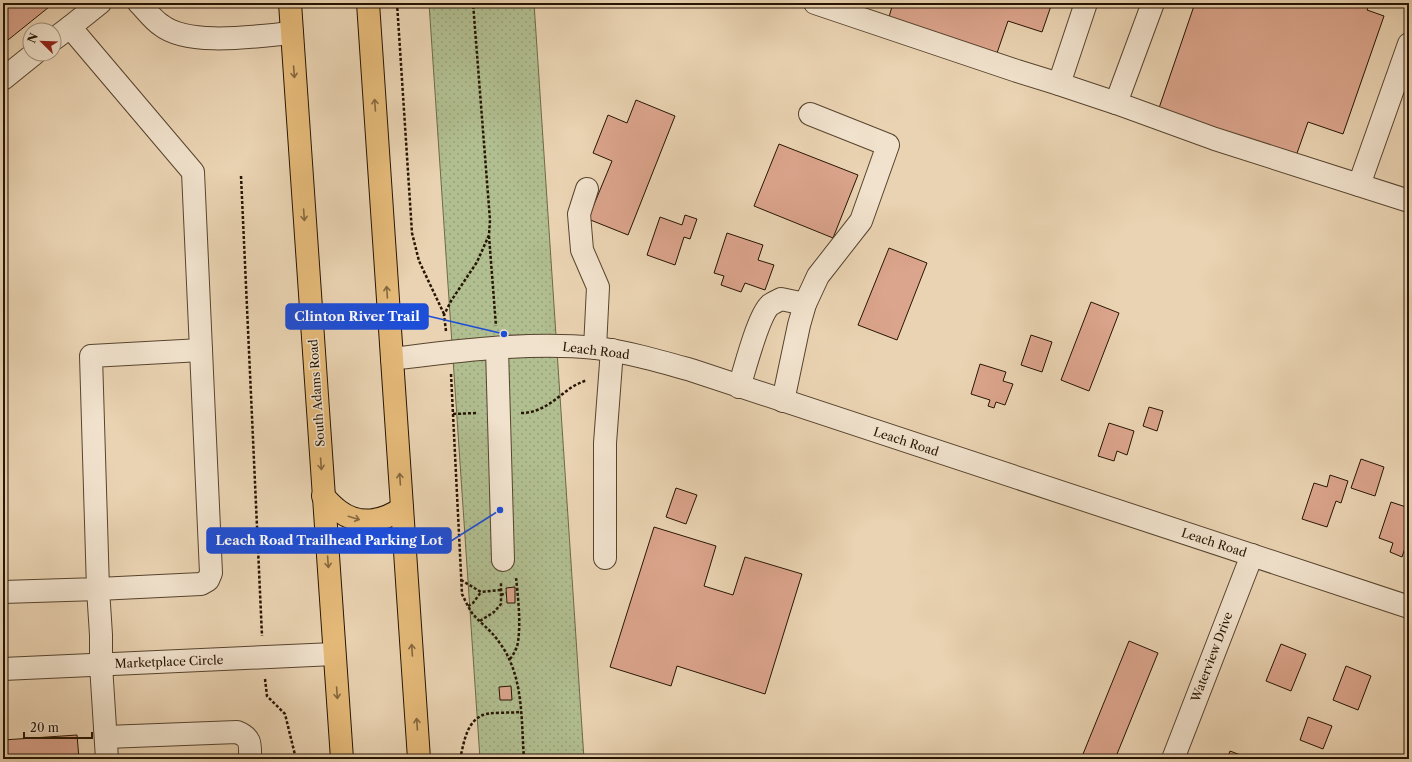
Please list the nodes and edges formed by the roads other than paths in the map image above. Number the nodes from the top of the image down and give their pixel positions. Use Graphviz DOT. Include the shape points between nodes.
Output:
graph roads {
  1 [pos="100,3"];
  2 [pos="139,3"];
  3 [pos="290,3"];
  4 [pos="368,3"];
  5 [pos="815,3"];
  6 [pos="1086,3"];
  7 [pos="1153,3"];
  8 [pos="62,33"];
  9 [pos="292,33"];
  10 [pos="1409,44"];
  11 [pos="24,62"];
  12 [pos="3,79"];
  13 [pos="1059,84"];
  14 [pos="1116,103"];
  15 [pos="810,114"];
  16 [pos="1360,185"];
  17 [pos="587,189"];
  18 [pos="1409,201"];
  19 [pos="806,304"];
  20 [pos="497,349"];
  21 [pos="603,349"];
  22 [pos="201,350"];
  23 [pos="392,359"];
  24 [pos="739,387"];
  25 [pos="783,402"];
  26 [pos="324,496"];
  27 [pos="402,508"];
  28 [pos="1252,555"];
  29 [pos="605,558"];
  30 [pos="503,560"];
  31 [pos="98,589"];
  32 [pos="3,592"];
  33 [pos="1409,607"];
  34 [pos="334,654"];
  35 [pos="101,665"];
  36 [pos="3,669"];
  37 [pos="106,737"];
  38 [pos="107,759"];
  39 [pos="250,759"];
  40 [pos="342,759"];
  41 [pos="419,759"];
  42 [pos="1173,759"];
  1 -- 8 [label="street"];
  2 -- 9 [label="street" via="161,26 179,35 246,37"];
  3 -- 9 [label="main road, South Adams Road"];
  23 -- 4 [label="main road, one-way"];
  5 -- 13 [label="street"];
  6 -- 13 [label="street"];
  7 -- 14 [label="street"];
  8 -- 22 [label="street" via="193,172"];
  9 -- 26 [label="main road, South Adams Road, one-way"];
  10 -- 16 [label="street"];
  11 -- 12 [label="street"];
  13 -- 14 [label="street"];
  14 -- 16 [label="street" via="1215,139"];
  15 -- 19 [label="street" via="888,145 861,222 818,276"];
  16 -- 18 [label="street"];
  17 -- 21 [label="street" via="579,214 582,250 598,287"];
  19 -- 24 [label="street" via="781,299 763,314"];
  19 -- 25 [label="street"];
  20 -- 21 [label="street, Leach Road" via="542,345"];
  20 -- 23 [label="street, Leach Road"];
  20 -- 30 [label="street"];
  21 -- 24 [label="street, Leach Road" via="650,358"];
  21 -- 29 [label="street" via="610,377 605,443"];
  22 -- 31 [label="street" via="211,573 208,580 201,584"];
  22 -- 31 [label="street" via="91,356"];
  27 -- 23 [label="main road, one-way"];
  24 -- 25 [label="street, Leach Road"];
  25 -- 28 [label="street, Leach Road"];
  26 -- 27 [label="main road, one-way" via="338,511 352,518 367,521 392,515"];
  26 -- 34 [label="main road, South Adams Road, one-way"];
  41 -- 27 [label="main road, one-way"];
  28 -- 33 [label="street, Leach Road"];
  28 -- 42 [label="street, Waterview Drive"];
  31 -- 32 [label="street"];
  31 -- 35 [label="street"];
  34 -- 35 [label="street, Marketplace Circle"];
  34 -- 40 [label="main road, South Adams Road, one-way"];
  35 -- 36 [label="street, Marketplace Circle"];
  35 -- 37 [label="street"];
  37 -- 38 [label="street"];
  37 -- 39 [label="street" via="237,732 249,741"];
}
